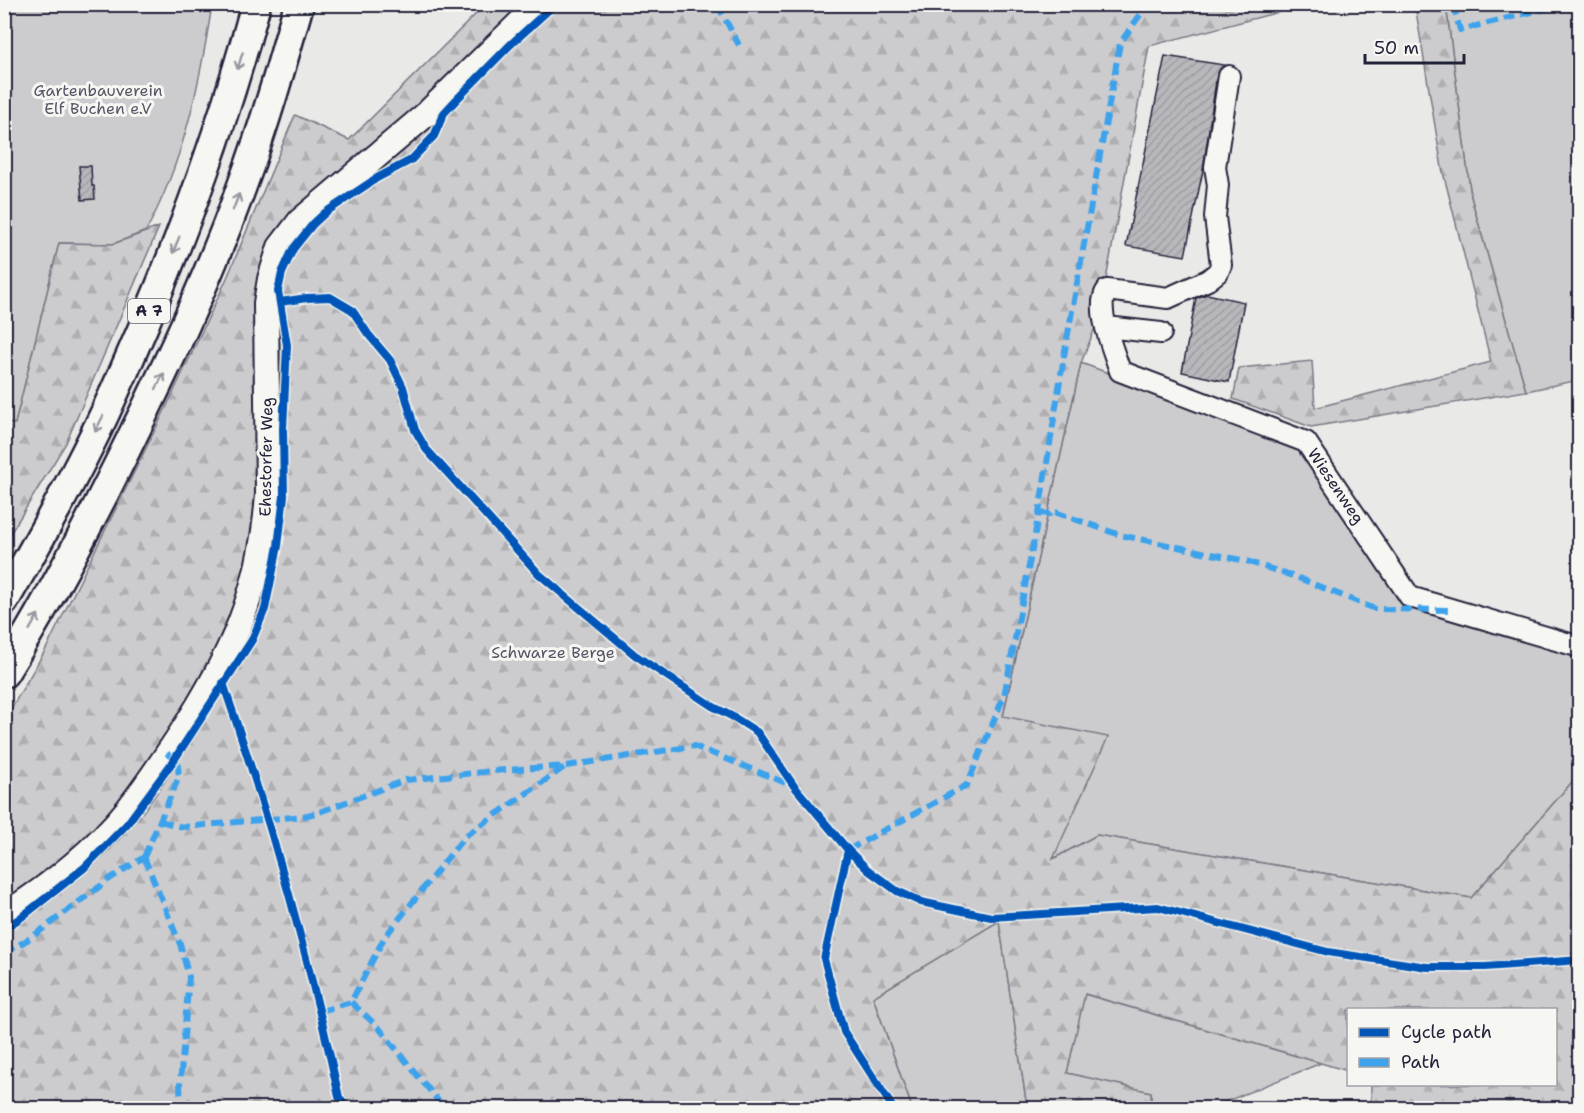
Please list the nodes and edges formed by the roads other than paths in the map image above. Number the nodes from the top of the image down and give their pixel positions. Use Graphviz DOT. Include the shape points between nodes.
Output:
graph roads {
  1 [pos="256,4"];
  2 [pos="299,4"];
  3 [pos="539,4"];
  4 [pos="1229,76"];
  5 [pos="1104,321"];
  6 [pos="1161,333"];
  7 [pos="4,601"];
  8 [pos="1580,647"];
  9 [pos="4,673"];
  10 [pos="4,915"];
  1 -- 7 [label="highway, A 7, one-way" via="207,164 135,343 99,424"];
  9 -- 2 [label="highway, A 7, one-way" via="70,559 174,352 243,184"];
  3 -- 10 [label="main road, Ehestorfer Weg" via="424,116 300,221 280,247 266,303 266,517 252,587 233,642 193,715 128,810 75,863"];
  4 -- 5 [label="street" via="1215,167 1215,217 1221,265 1218,272 1168,298 1107,290 1102,296"];
  5 -- 6 [label="street"];
  5 -- 8 [label="street, Wiesenweg" via="1120,371 1306,442 1410,597"];
}
